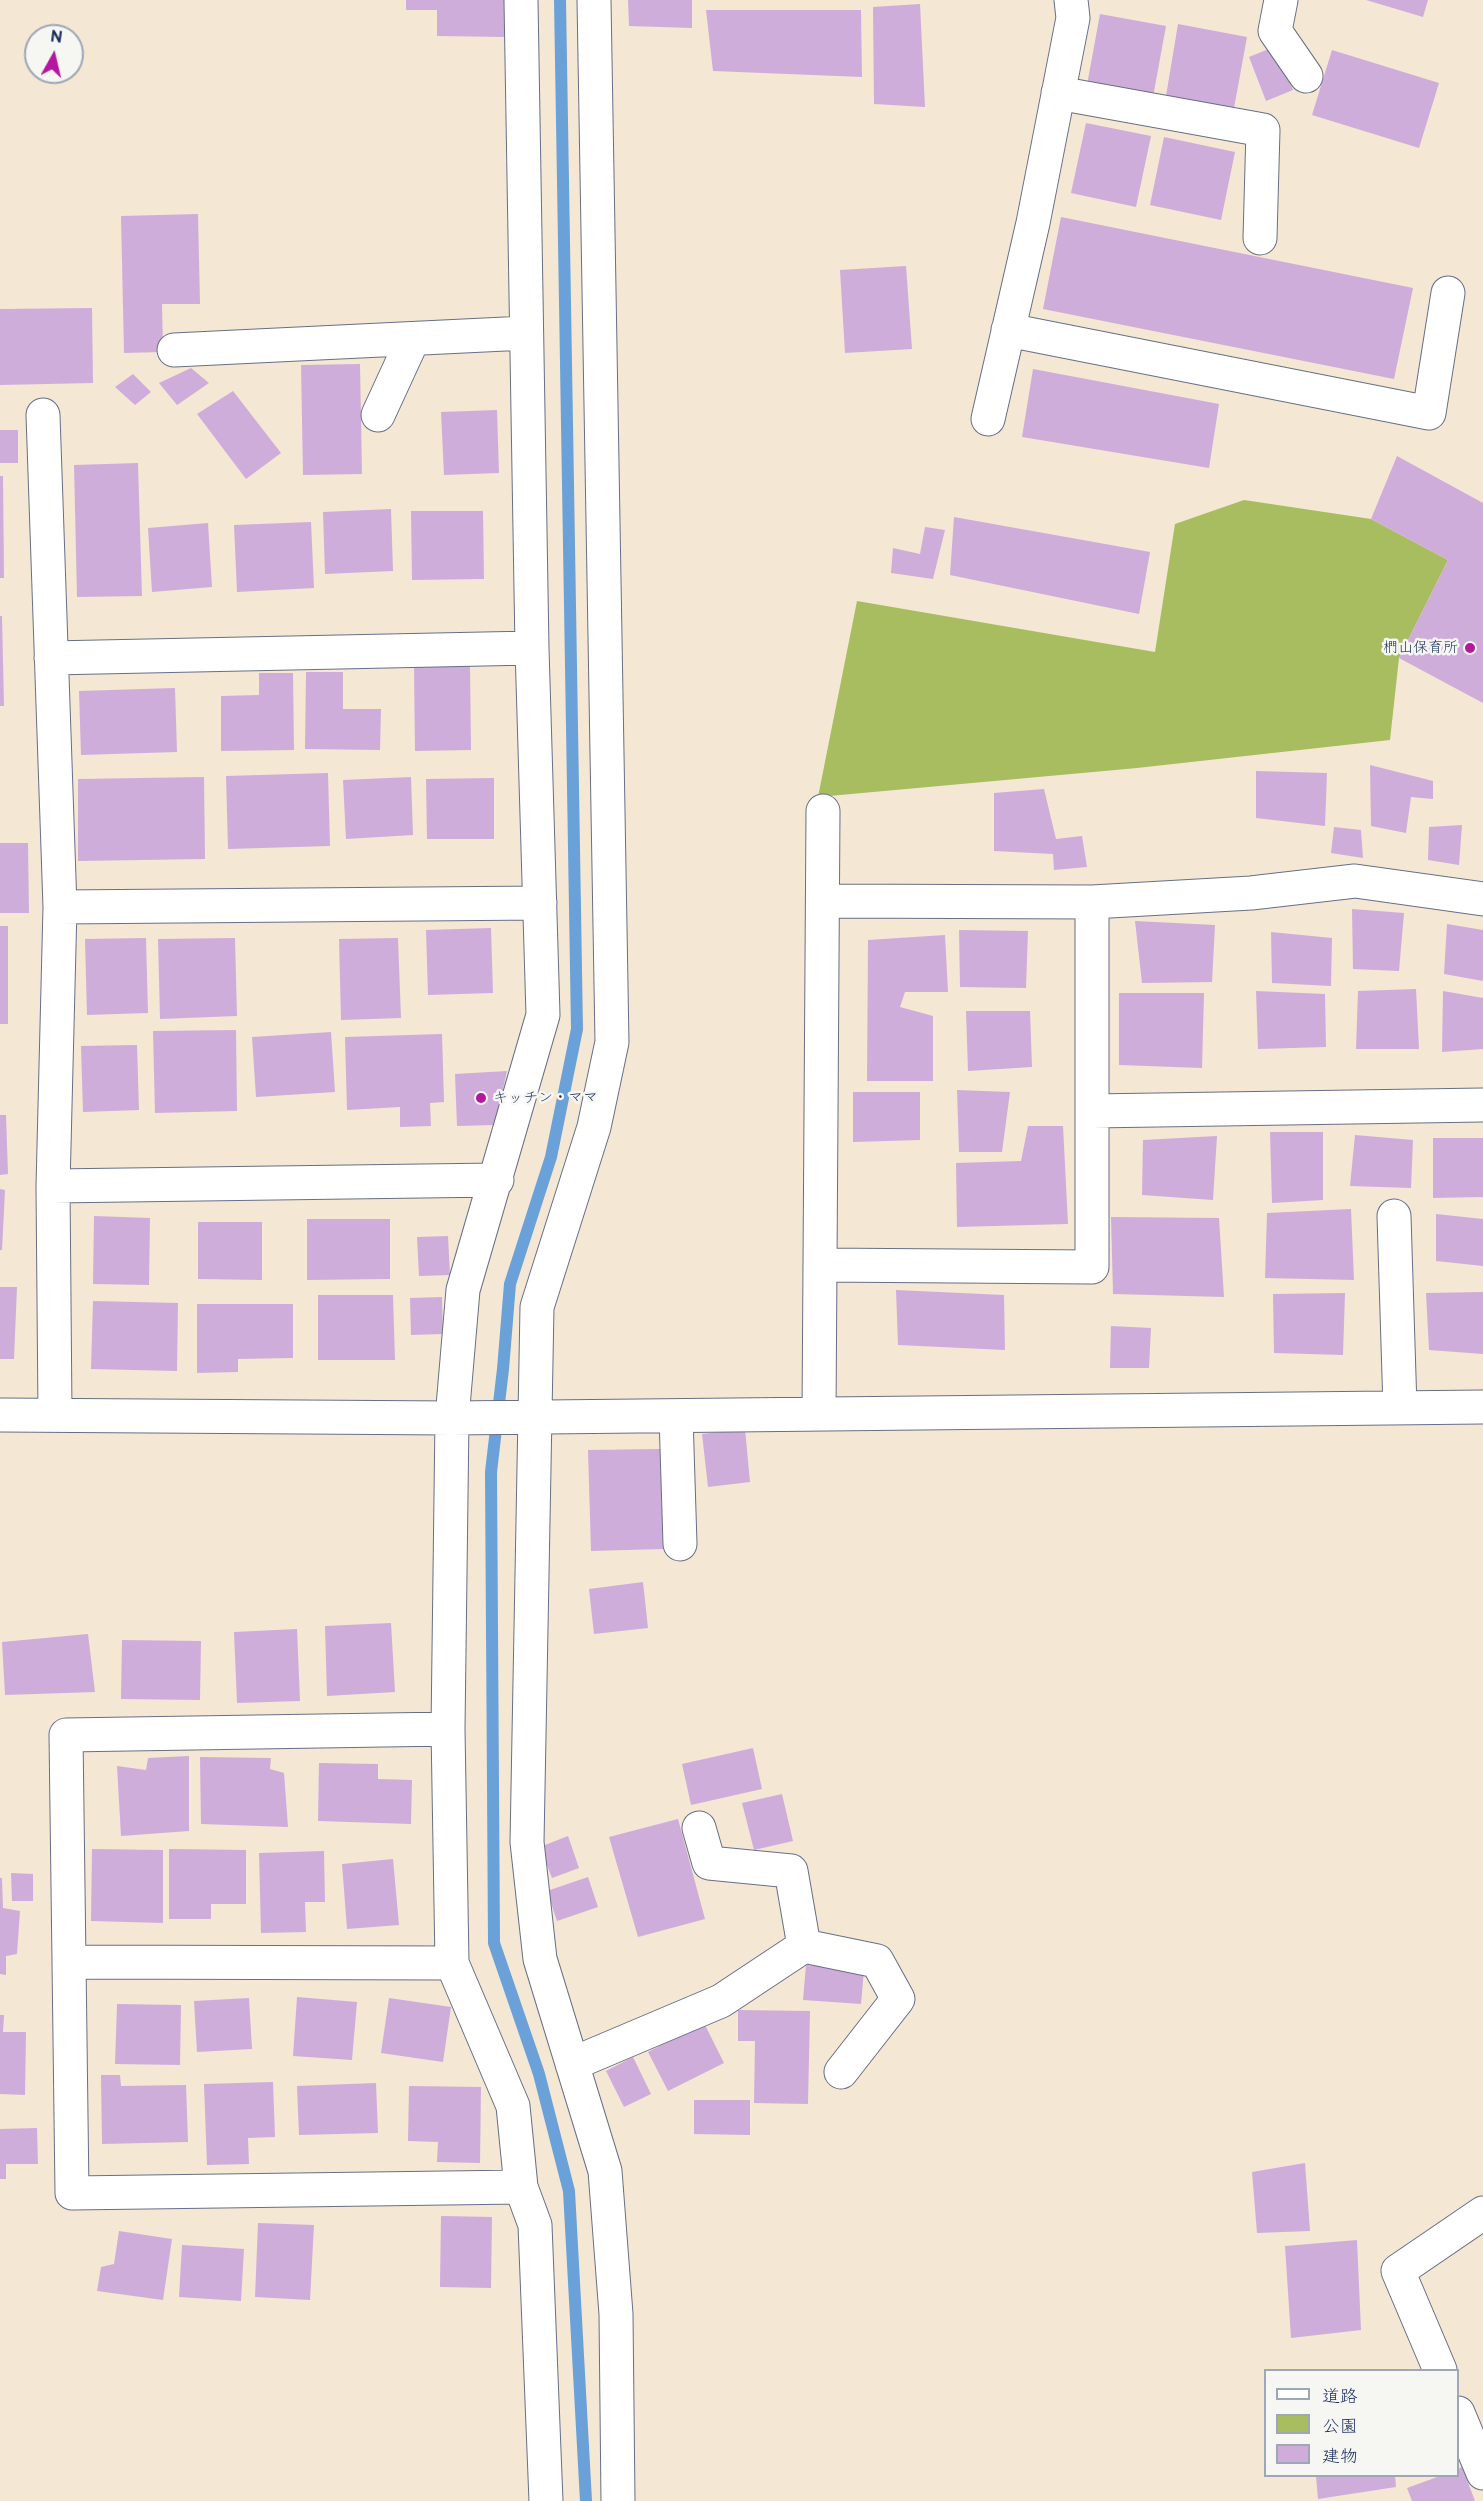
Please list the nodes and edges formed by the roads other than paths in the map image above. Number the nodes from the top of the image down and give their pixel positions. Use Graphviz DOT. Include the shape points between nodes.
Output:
graph roads {
  1 [pos="520,0"];
  2 [pos="594,0"];
  3 [pos="1071,0"];
  4 [pos="1281,0"];
  5 [pos="1306,76"];
  6 [pos="1058,93"];
  7 [pos="1260,238"];
  8 [pos="1448,293"];
  9 [pos="1008,330"];
  10 [pos="526,333"];
  11 [pos="413,339"];
  12 [pos="174,350"];
  13 [pos="378,415"];
  14 [pos="43,416"];
  15 [pos="988,419"];
  16 [pos="532,648"];
  17 [pos="51,658"];
  18 [pos="823,811"];
  19 [pos="1483,899"];
  20 [pos="823,900"];
  21 [pos="1092,902"];
  22 [pos="540,903"];
  23 [pos="60,907"];
  24 [pos="1483,1105"];
  25 [pos="1092,1112"];
  26 [pos="497,1180"];
  27 [pos="53,1186"];
  28 [pos="1394,1216"];
  29 [pos="820,1265"];
  30 [pos="1483,1407"];
  31 [pos="1400,1408"];
  32 [pos="55,1414"];
  33 [pos="819,1414"];
  34 [pos="0,1415"];
  35 [pos="676,1416"];
  36 [pos="534,1417"];
  37 [pos="452,1418"];
  38 [pos="680,1544"];
  39 [pos="448,1729"];
  40 [pos="699,1828"];
  41 [pos="804,1946"];
  42 [pos="69,1962"];
  43 [pos="452,1963"];
  44 [pos="572,2064"];
  45 [pos="841,2072"];
  46 [pos="521,2187"];
  47 [pos="1483,2213"];
  48 [pos="1440,2369"];
  49 [pos="1459,2415"];
  50 [pos="1483,2474"];
  51 [pos="546,2501"];
  52 [pos="618,2501"];
  1 -- 10 [label="street"];
  2 -- 36 [label="street" via="612,1042 594,1127 537,1307"];
  3 -- 6 [label="street" via="1072,18"];
  4 -- 5 [label="street" via="1275,30"];
  6 -- 7 [label="street" via="1263,130"];
  6 -- 9 [label="street"];
  8 -- 9 [label="street" via="1429,413"];
  9 -- 15 [label="street"];
  10 -- 11 [label="street"];
  10 -- 16 [label="street"];
  11 -- 12 [label="street"];
  11 -- 13 [label="street"];
  14 -- 17 [label="street"];
  16 -- 17 [label="street"];
  16 -- 22 [label="street"];
  17 -- 23 [label="street"];
  18 -- 20 [label="street"];
  19 -- 21 [label="street" via="1356,881 1251,893"];
  20 -- 21 [label="street"];
  20 -- 29 [label="street"];
  21 -- 25 [label="street"];
  22 -- 23 [label="street"];
  22 -- 26 [label="street" via="543,1015"];
  23 -- 27 [label="street"];
  24 -- 25 [label="street"];
  25 -- 29 [label="street" via="1092,1267"];
  26 -- 27 [label="street"];
  26 -- 37 [label="street" via="463,1290"];
  27 -- 32 [label="street"];
  28 -- 31 [label="street"];
  29 -- 33 [label="street"];
  30 -- 31 [label="street"];
  31 -- 33 [label="street"];
  32 -- 34 [label="street"];
  32 -- 37 [label="street"];
  33 -- 35 [label="street"];
  35 -- 36 [label="street"];
  35 -- 38 [label="street"];
  36 -- 37 [label="street"];
  36 -- 44 [label="street" via="527,1842 540,1959"];
  37 -- 39 [label="street"];
  39 -- 42 [label="street" via="66,1735"];
  39 -- 43 [label="street"];
  40 -- 41 [label="street" via="709,1863 791,1870"];
  41 -- 44 [label="street" via="720,2001"];
  41 -- 45 [label="street" via="877,1961 898,1999"];
  42 -- 43 [label="street"];
  42 -- 46 [label="street" via="72,2193"];
  43 -- 46 [label="street" via="513,2106"];
  44 -- 52 [label="street" via="605,2171 616,2314"];
  46 -- 51 [label="street" via="535,2225"];
  47 -- 48 [label="street" via="1398,2271"];
  49 -- 50 [label="street"];
}
